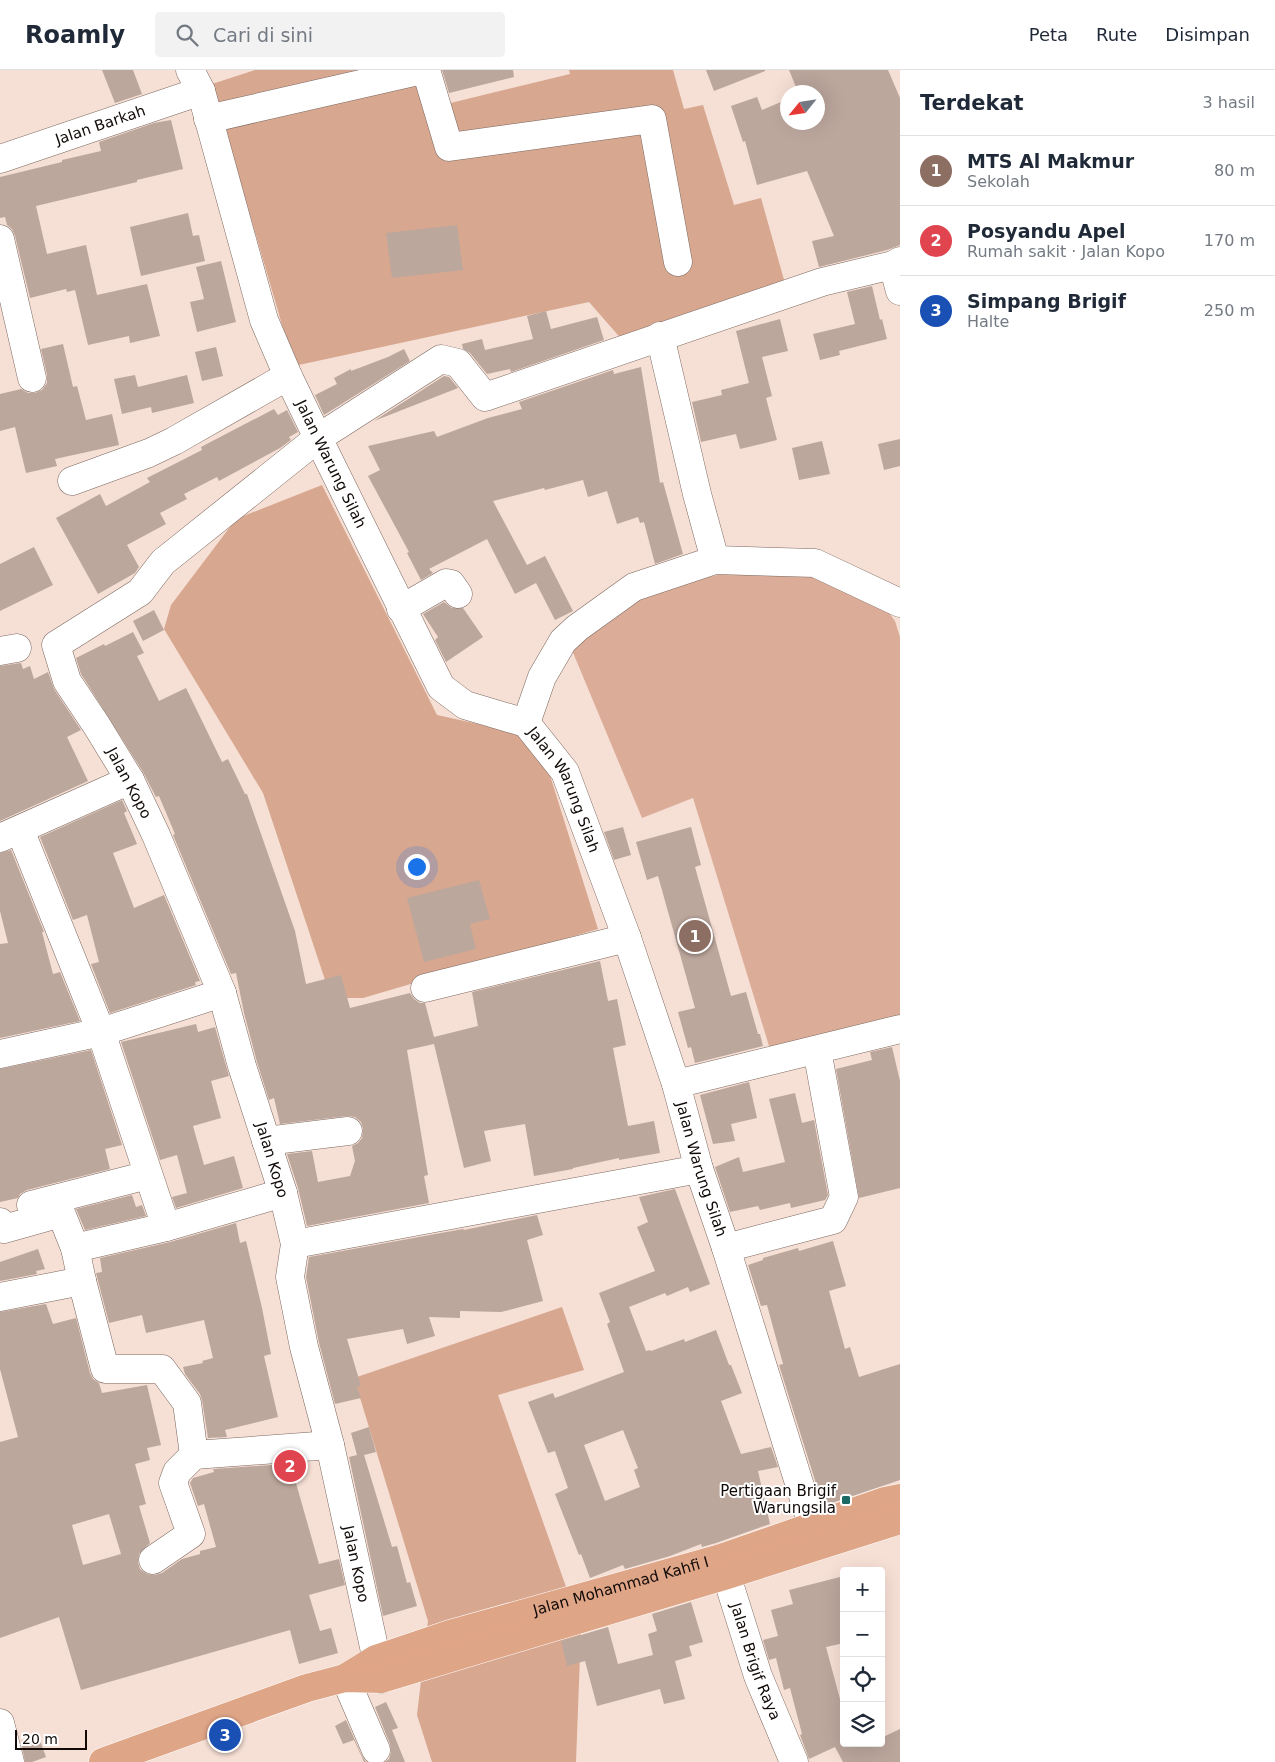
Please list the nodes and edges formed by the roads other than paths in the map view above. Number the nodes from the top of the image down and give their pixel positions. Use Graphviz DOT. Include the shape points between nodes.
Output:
graph roads {
  1 [pos="422,70"];
  2 [pos="426,70"];
  3 [pos="195,80"];
  4 [pos="208,119"];
  5 [pos="0,159"];
  6 [pos="0,239"];
  7 [pos="678,262"];
  8 [pos="897,263"];
  9 [pos="900,291"];
  10 [pos="660,336"];
  11 [pos="288,376"];
  12 [pos="32,378"];
  13 [pos="318,438"];
  14 [pos="72,481"];
  15 [pos="715,560"];
  16 [pos="458,594"];
  17 [pos="900,603"];
  18 [pos="401,609"];
  19 [pos="526,723"];
  20 [pos="130,780"];
  21 [pos="10,834"];
  22 [pos="627,938"];
  23 [pos="424,988"];
  24 [pos="222,993"];
  25 [pos="900,1029"];
  26 [pos="101,1032"];
  27 [pos="817,1050"];
  28 [pos="0,1054"];
  29 [pos="676,1084"];
  30 [pos="348,1131"];
  31 [pos="266,1141"];
  32 [pos="699,1169"];
  33 [pos="148,1175"];
  34 [pos="283,1193"];
  35 [pos="0,1212"];
  36 [pos="0,1222"];
  37 [pos="166,1227"];
  38 [pos="295,1244"];
  39 [pos="75,1248"];
  40 [pos="726,1248"];
  41 [pos="82,1281"];
  42 [pos="0,1298"];
  43 [pos="330,1444"];
  44 [pos="194,1455"];
  45 [pos="900,1498"];
  46 [pos="900,1520"];
  47 [pos="813,1528"];
  48 [pos="153,1560"];
  49 [pos="724,1567"];
  50 [pos="379,1669"];
  51 [pos="345,1678"];
  52 [pos="0,1723"];
  53 [pos="376,1750"];
  54 [pos="10,1762"];
  55 [pos="103,1762"];
  56 [pos="794,1762"];
  1 -- 4 [label="street"];
  2 -- 7 [label="street" via="449,147 652,119"];
  3 -- 4 [label="street, Jalan Warung Silah"];
  3 -- 5 [label="street, Jalan Barkah" via="123,116"];
  4 -- 11 [label="street, Jalan Warung Silah" via="264,320"];
  6 -- 12 [label="street"];
  8 -- 9 [label="street"];
  8 -- 10 [label="street" via="822,282"];
  10 -- 13 [label="street" via="485,397 458,362 441,359"];
  10 -- 15 [label="street"];
  11 -- 13 [label="street, Jalan Warung Silah"];
  11 -- 14 [label="street" via="157,449"];
  13 -- 18 [label="street, Jalan Warung Silah"];
  13 -- 20 [label="street, Jalan Kopo" via="163,562 140,592 56,645 68,681"];
  15 -- 17 [label="street" via="815,563"];
  15 -- 19 [label="street" via="634,587 577,628 563,641 542,677"];
  16 -- 18 [label="street" via="451,584 446,583"];
  18 -- 19 [label="street, Jalan Warung Silah" via="441,687 464,705"];
  19 -- 22 [label="street, Jalan Warung Silah" via="565,772"];
  20 -- 21 [label="street"];
  20 -- 24 [label="street, Jalan Kopo"];
  21 -- 26 [label="street"];
  22 -- 23 [label="street"];
  22 -- 29 [label="street, Jalan Warung Silah"];
  24 -- 26 [label="street"];
  24 -- 31 [label="street, Jalan Kopo"];
  25 -- 27 [label="street"];
  26 -- 28 [label="street"];
  26 -- 33 [label="street"];
  27 -- 29 [label="street"];
  27 -- 40 [label="street" via="844,1197 833,1220"];
  29 -- 32 [label="street, Jalan Warung Silah"];
  30 -- 31 [label="street"];
  31 -- 34 [label="street, Jalan Kopo"];
  32 -- 38 [label="street"];
  32 -- 40 [label="street, Jalan Warung Silah"];
  33 -- 35 [label="street"];
  33 -- 37 [label="street"];
  34 -- 37 [label="street"];
  34 -- 38 [label="street, Jalan Kopo"];
  36 -- 39 [label="street" via="4,1229 61,1213"];
  37 -- 39 [label="street"];
  38 -- 43 [label="street, Jalan Kopo" via="290,1277 304,1347"];
  39 -- 41 [label="street"];
  40 -- 47 [label="street, Jalan Warung Silah"];
  41 -- 42 [label="street"];
  41 -- 44 [label="street" via="105,1369 162,1369 187,1403"];
  43 -- 44 [label="street"];
  43 -- 50 [label="street, Jalan Kopo"];
  44 -- 48 [label="street" via="177,1472 173,1483 191,1534"];
  45 -- 47 [label="main road, Jalan Mohammad Kahfi I"];
  46 -- 49 [label="main road, Jalan Mohammad Kahfi I"];
  47 -- 49 [label="main road, Jalan Mohammad Kahfi I"];
  49 -- 50 [label="main road, Jalan Mohammad Kahfi I" via="450,1634"];
  49 -- 56 [label="street, Jalan Brigif Raya" via="758,1676"];
  50 -- 51 [label="main road, Jalan Mohammad Kahfi I"];
  51 -- 53 [label="street"];
  51 -- 55 [label="main road, Jalan Mohammad Kahfi I" via="307,1688"];
  52 -- 54 [label="street"];
}
